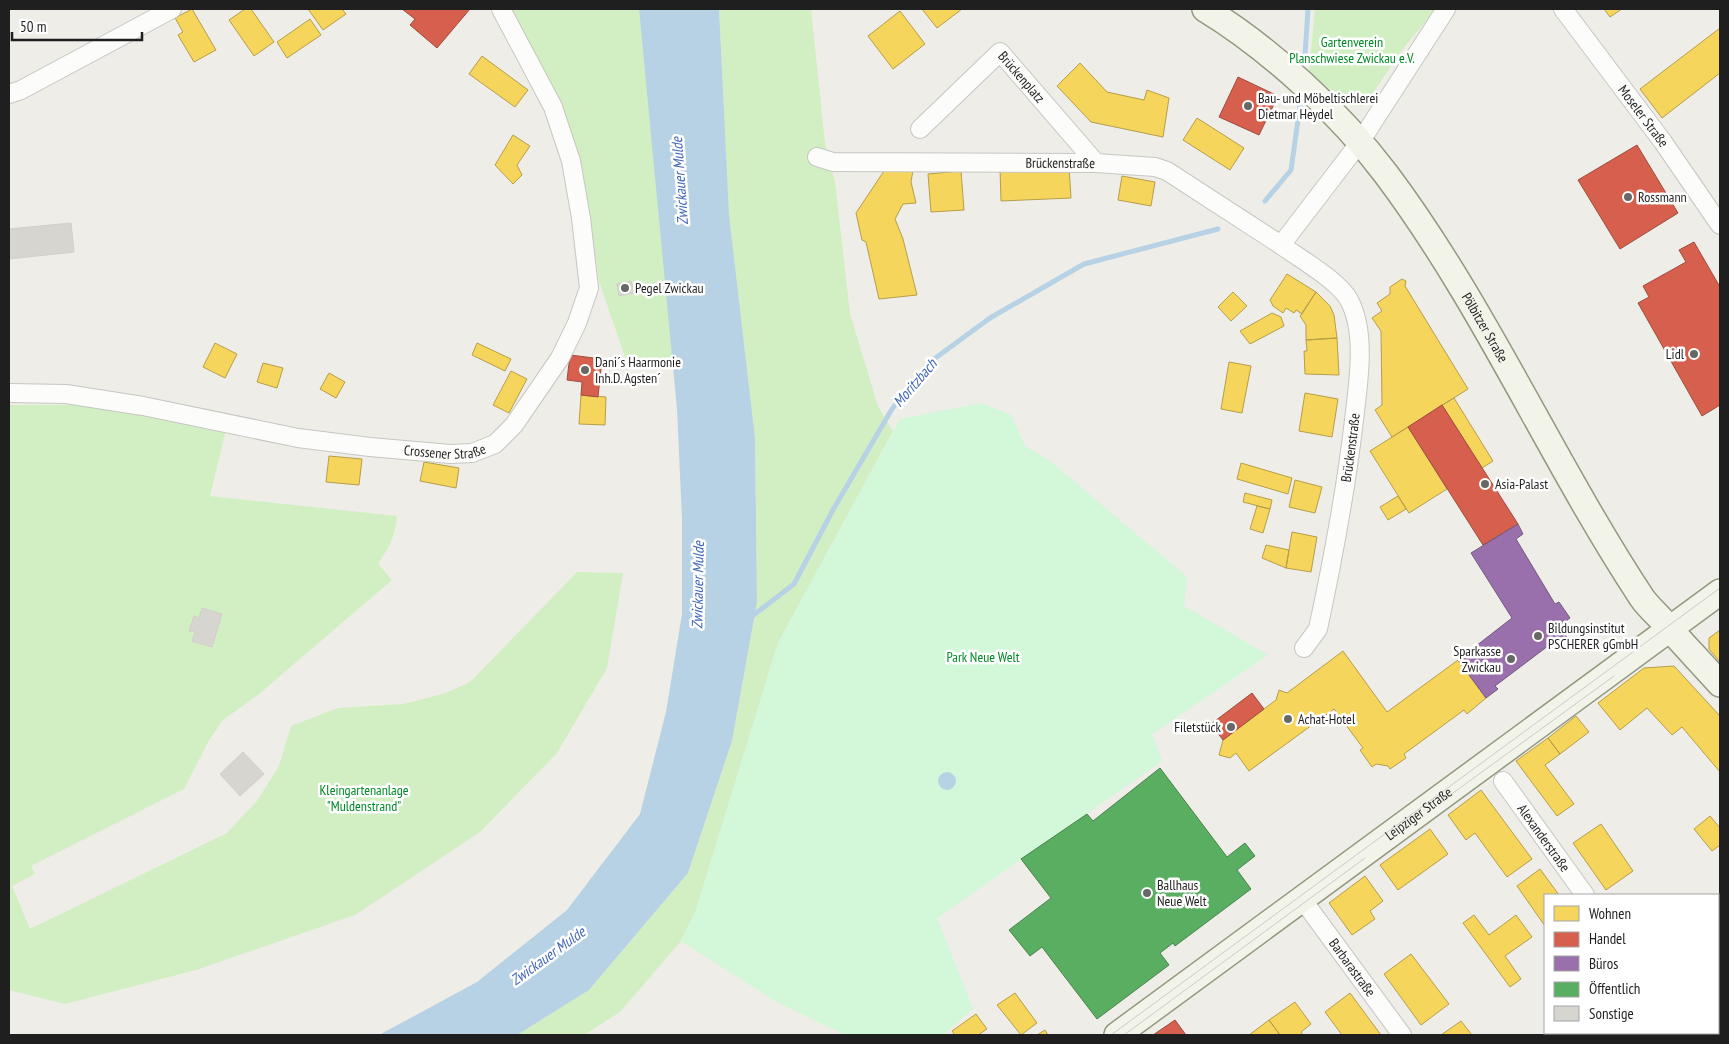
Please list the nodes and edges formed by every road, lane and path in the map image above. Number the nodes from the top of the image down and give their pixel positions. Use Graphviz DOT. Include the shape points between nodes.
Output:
graph roads {
  1 [pos="172,9"];
  2 [pos="501,9"];
  3 [pos="1204,9"];
  4 [pos="1446,9"];
  5 [pos="1563,9"];
  6 [pos="9,94"];
  7 [pos="920,129"];
  8 [pos="1360,142"];
  9 [pos="817,157"];
  10 [pos="1096,163"];
  11 [pos="1720,225"];
  12 [pos="1281,245"];
  13 [pos="9,393"];
  14 [pos="1720,592"];
  15 [pos="1671,630"];
  16 [pos="1304,648"];
  17 [pos="1720,684"];
  18 [pos="1503,781"];
  19 [pos="1584,894"];
  20 [pos="1302,899"];
  21 [pos="1117,1035"];
  22 [pos="1402,1035"];
  1 -- 6 [label="street"];
  2 -- 13 [label="street, Crossener Straße" via="553,107 571,161 589,288 560,358 514,425 495,444 472,453 450,454 370,447 298,438 144,406 66,394"];
  3 -- 8 [label="street, Pölbitzer Straße" via="1233,26 1262,50"];
  4 -- 8 [label="street"];
  5 -- 11 [label="street, Moseler Straße" via="1663,142"];
  7 -- 10 [label="street, Brückenplatz" via="1000,52"];
  8 -- 12 [label="street"];
  8 -- 15 [label="street, Pölbitzer Straße" via="1437,249 1644,600"];
  9 -- 10 [label="street, Brückenstraße" via="833,162"];
  10 -- 12 [label="street, Brückenstraße" via="1155,167 1168,172"];
  12 -- 16 [label="street, Brückenstraße" via="1322,273 1349,299 1356,323 1360,365 1343,506 1318,629"];
  14 -- 15 [label="street, Leipziger Straße"];
  15 -- 17 [label="street, Pölbitzer Straße"];
  15 -- 20 [label="street, Leipziger Straße"];
  18 -- 19 [label="street, Alexanderstraße"];
  20 -- 21 [label="street, Leipziger Straße"];
  20 -- 22 [label="street, Barbarastraße"];
}
